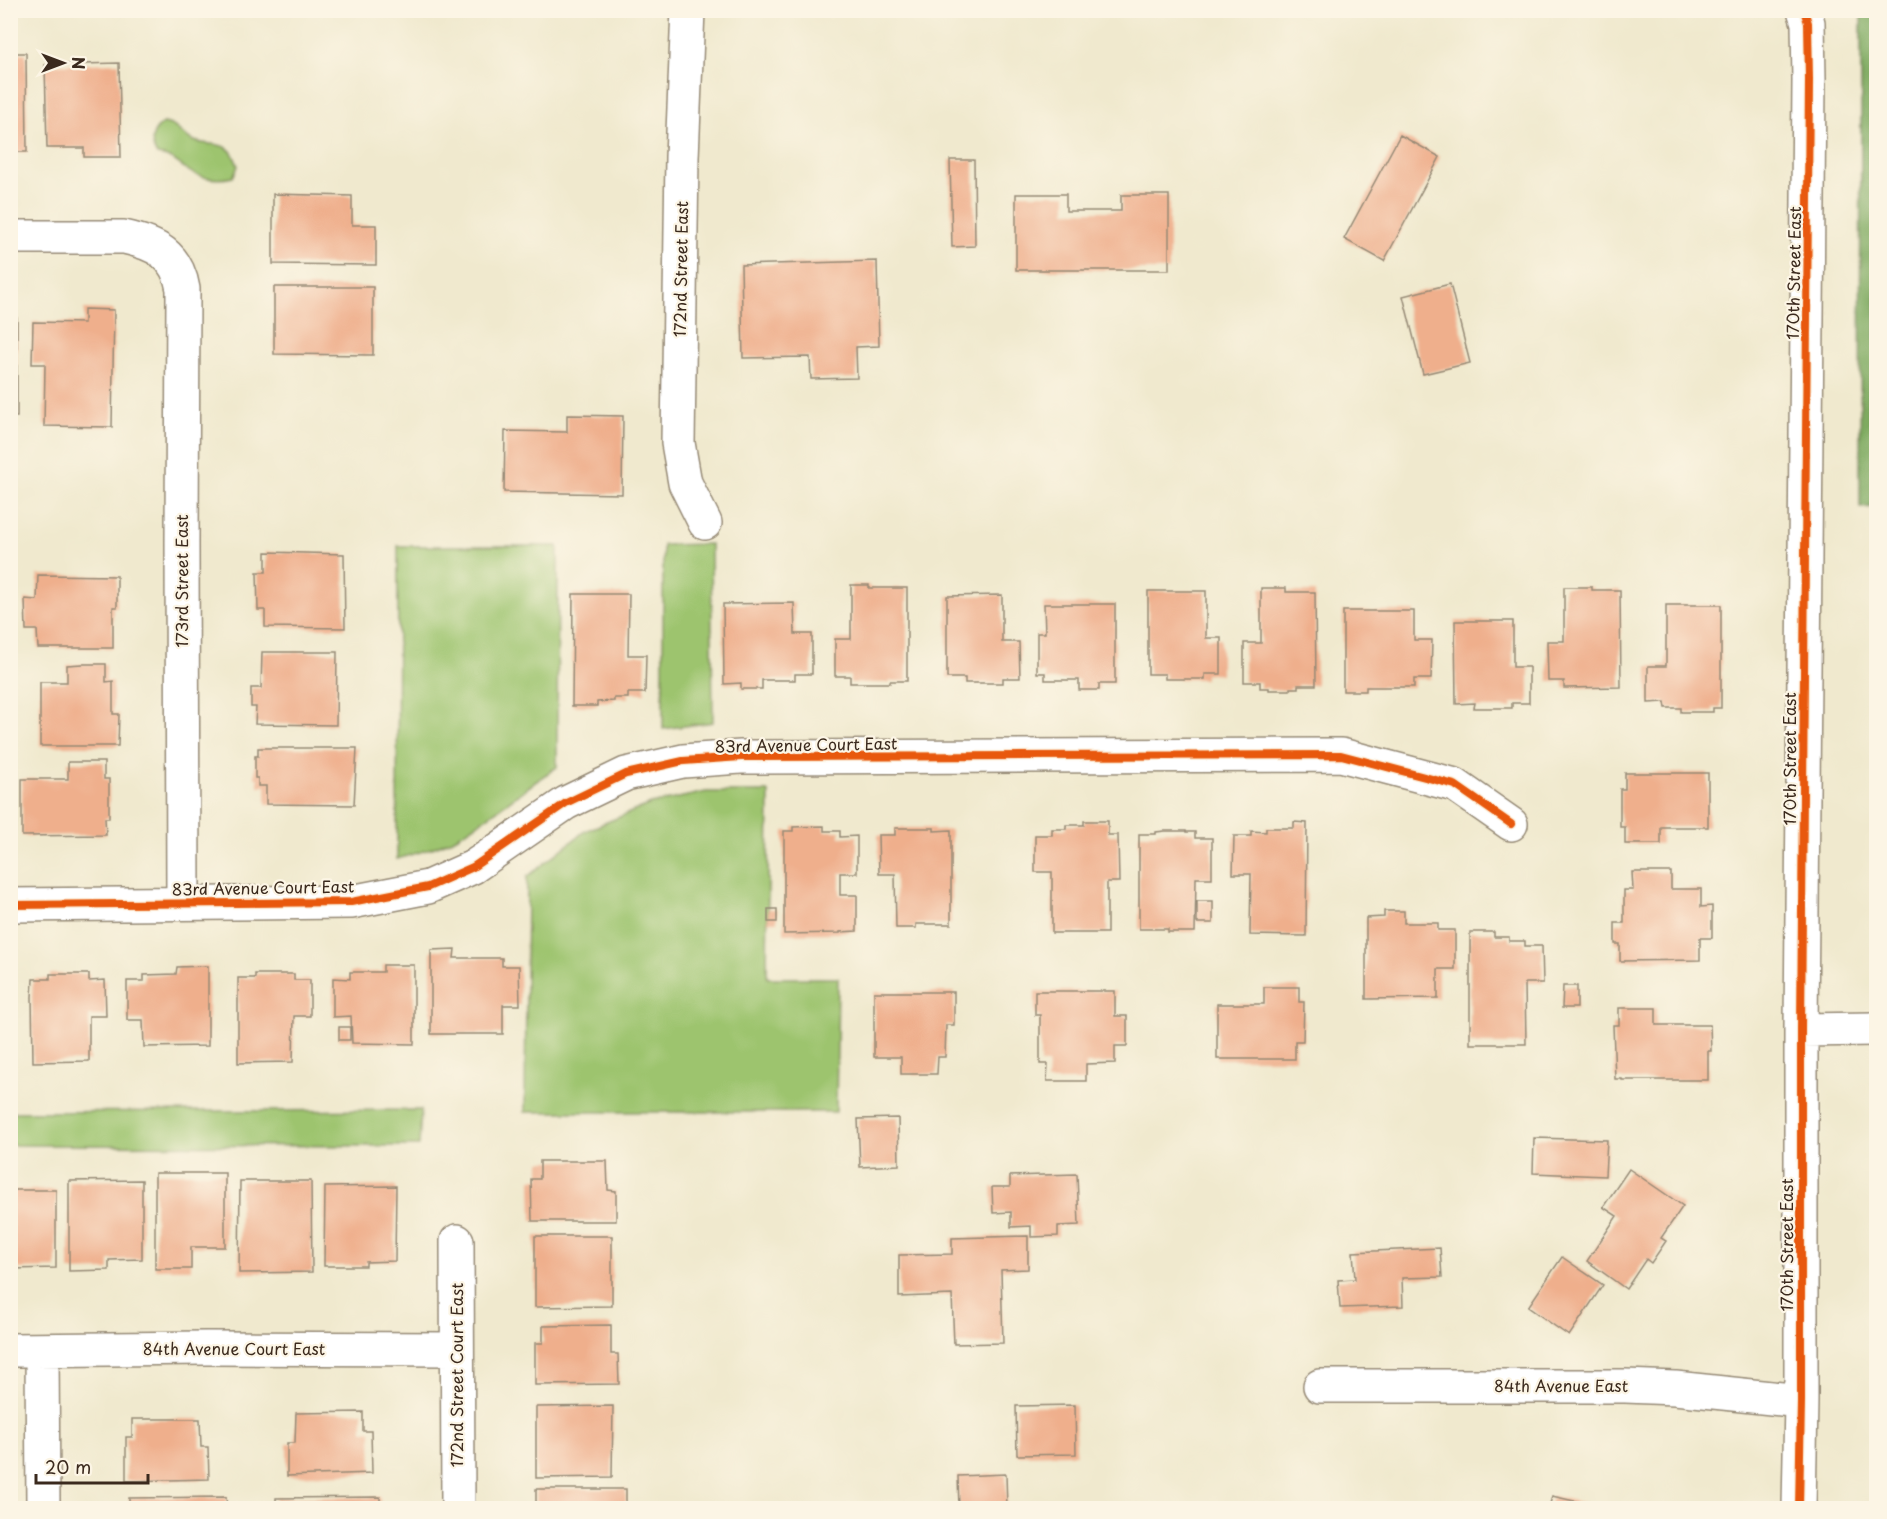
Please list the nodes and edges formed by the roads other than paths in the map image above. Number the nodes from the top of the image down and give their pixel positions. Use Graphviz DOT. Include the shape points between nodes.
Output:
graph roads {
  1 [pos="688,10"];
  2 [pos="1804,10"];
  3 [pos="10,237"];
  4 [pos="705,523"];
  5 [pos="1511,824"];
  6 [pos="183,903"];
  7 [pos="10,905"];
  8 [pos="1876,1029"];
  9 [pos="1801,1030"];
  10 [pos="457,1241"];
  11 [pos="457,1349"];
  12 [pos="26,1350"];
  13 [pos="1320,1386"];
  14 [pos="1801,1401"];
  15 [pos="43,1509"];
  16 [pos="458,1509"];
  17 [pos="1799,1509"];
  1 -- 4 [label="street, 172nd Street East" via="678,443 685,483"];
  2 -- 9 [label="street, 170th Street East" via="1808,23 1809,80"];
  3 -- 6 [label="street, 173rd Street East" via="124,237 150,245 173,260 181,274"];
  5 -- 6 [label="street, 83rd Avenue Court East" via="1455,785 1341,755 741,757 683,761 626,774 566,803 473,867 428,887 351,902"];
  6 -- 7 [label="street, 83rd Avenue Court East"];
  8 -- 9 [label="street"];
  9 -- 14 [label="street, 170th Street East"];
  10 -- 11 [label="street, 172nd Street Court East"];
  11 -- 12 [label="street, 84th Avenue Court East"];
  11 -- 16 [label="street, 172nd Street Court East"];
  12 -- 15 [label="street"];
  13 -- 14 [label="street, 84th Avenue East" via="1645,1387"];
  14 -- 17 [label="street, 170th Street East"];
}
